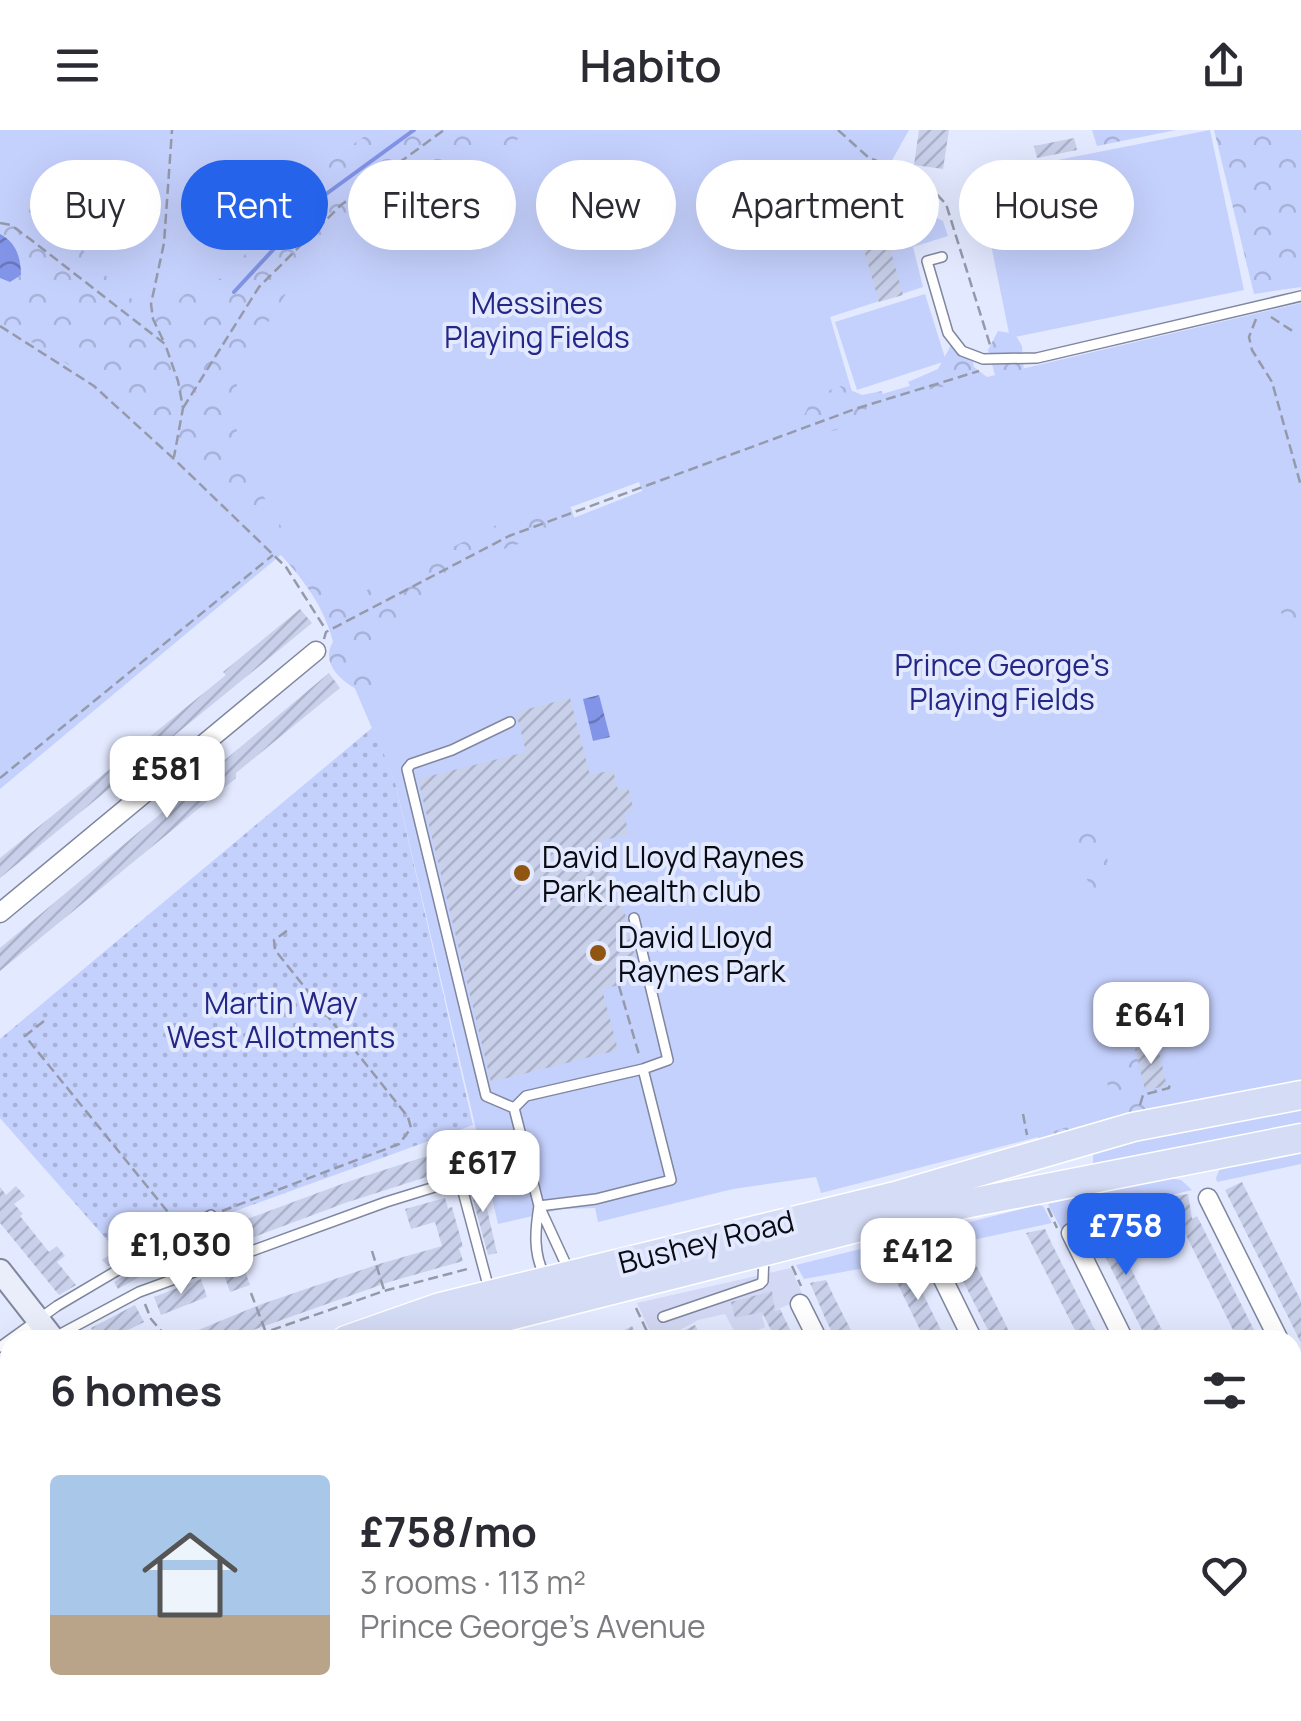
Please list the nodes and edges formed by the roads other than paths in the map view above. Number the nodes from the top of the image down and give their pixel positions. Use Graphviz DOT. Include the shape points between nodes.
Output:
graph roads {
  1 [pos="942,257"];
  2 [pos="1301,296"];
  3 [pos="316,651"];
  4 [pos="510,722"];
  5 [pos="0,913"];
  6 [pos="634,918"];
  7 [pos="643,1069"];
  8 [pos="1301,1094"];
  9 [pos="514,1108"];
  10 [pos="1301,1138"];
  11 [pos="1078,1142"];
  12 [pos="1089,1181"];
  13 [pos="1208,1198"];
  14 [pos="539,1206"];
  15 [pos="211,1216"];
  16 [pos="1071,1233"];
  17 [pos="776,1256"];
  18 [pos="938,1268"];
  19 [pos="0,1271"];
  20 [pos="559,1286"];
  21 [pos="490,1293"];
  22 [pos="800,1304"];
  23 [pos="663,1316"];
  24 [pos="38,1319"];
  25 [pos="23,1330"];
  26 [pos="46,1330"];
  27 [pos="69,1330"];
  28 [pos="374,1330"];
  29 [pos="442,1330"];
  30 [pos="813,1330"];
  31 [pos="968,1330"];
  32 [pos="1119,1330"];
  33 [pos="1274,1330"];
  1 -- 2 [label="lane" via="927,261 948,334 962,351 983,359 1037,358"];
  3 -- 5 [label="street"];
  4 -- 9 [label="lane" via="408,769 486,1096"];
  6 -- 7 [label="lane" via="668,1060"];
  7 -- 9 [label="lane" via="526,1096"];
  7 -- 14 [label="lane" via="672,1180"];
  8 -- 11 [label="main road, Bushey Road"];
  9 -- 14 [label="lane"];
  10 -- 12 [label="main road, Bushey Road"];
  11 -- 12 [label="main road"];
  11 -- 20 [label="main road, Bushey Road"];
  12 -- 17 [label="main road, Bushey Road" via="960,1204"];
  13 -- 33 [label="street"];
  14 -- 20 [label="lane"];
  14 -- 20 [label="lane" via="538,1262"];
  15 -- 24 [label="lane"];
  16 -- 32 [label="street"];
  17 -- 20 [label="main road, Bushey Road"];
  17 -- 23 [label="lane" via="760,1284"];
  18 -- 31 [label="street"];
  19 -- 24 [label="main road"];
  20 -- 21 [label="main road, Bushey Road"];
  20 -- 29 [label="main road, Bushey Road"];
  21 -- 27 [label="lane" via="461,1184 454,1181 139,1292"];
  21 -- 28 [label="main road, Bushey Road"];
  22 -- 30 [label="street"];
  24 -- 25 [label="lane"];
  24 -- 26 [label="main road"];
}
